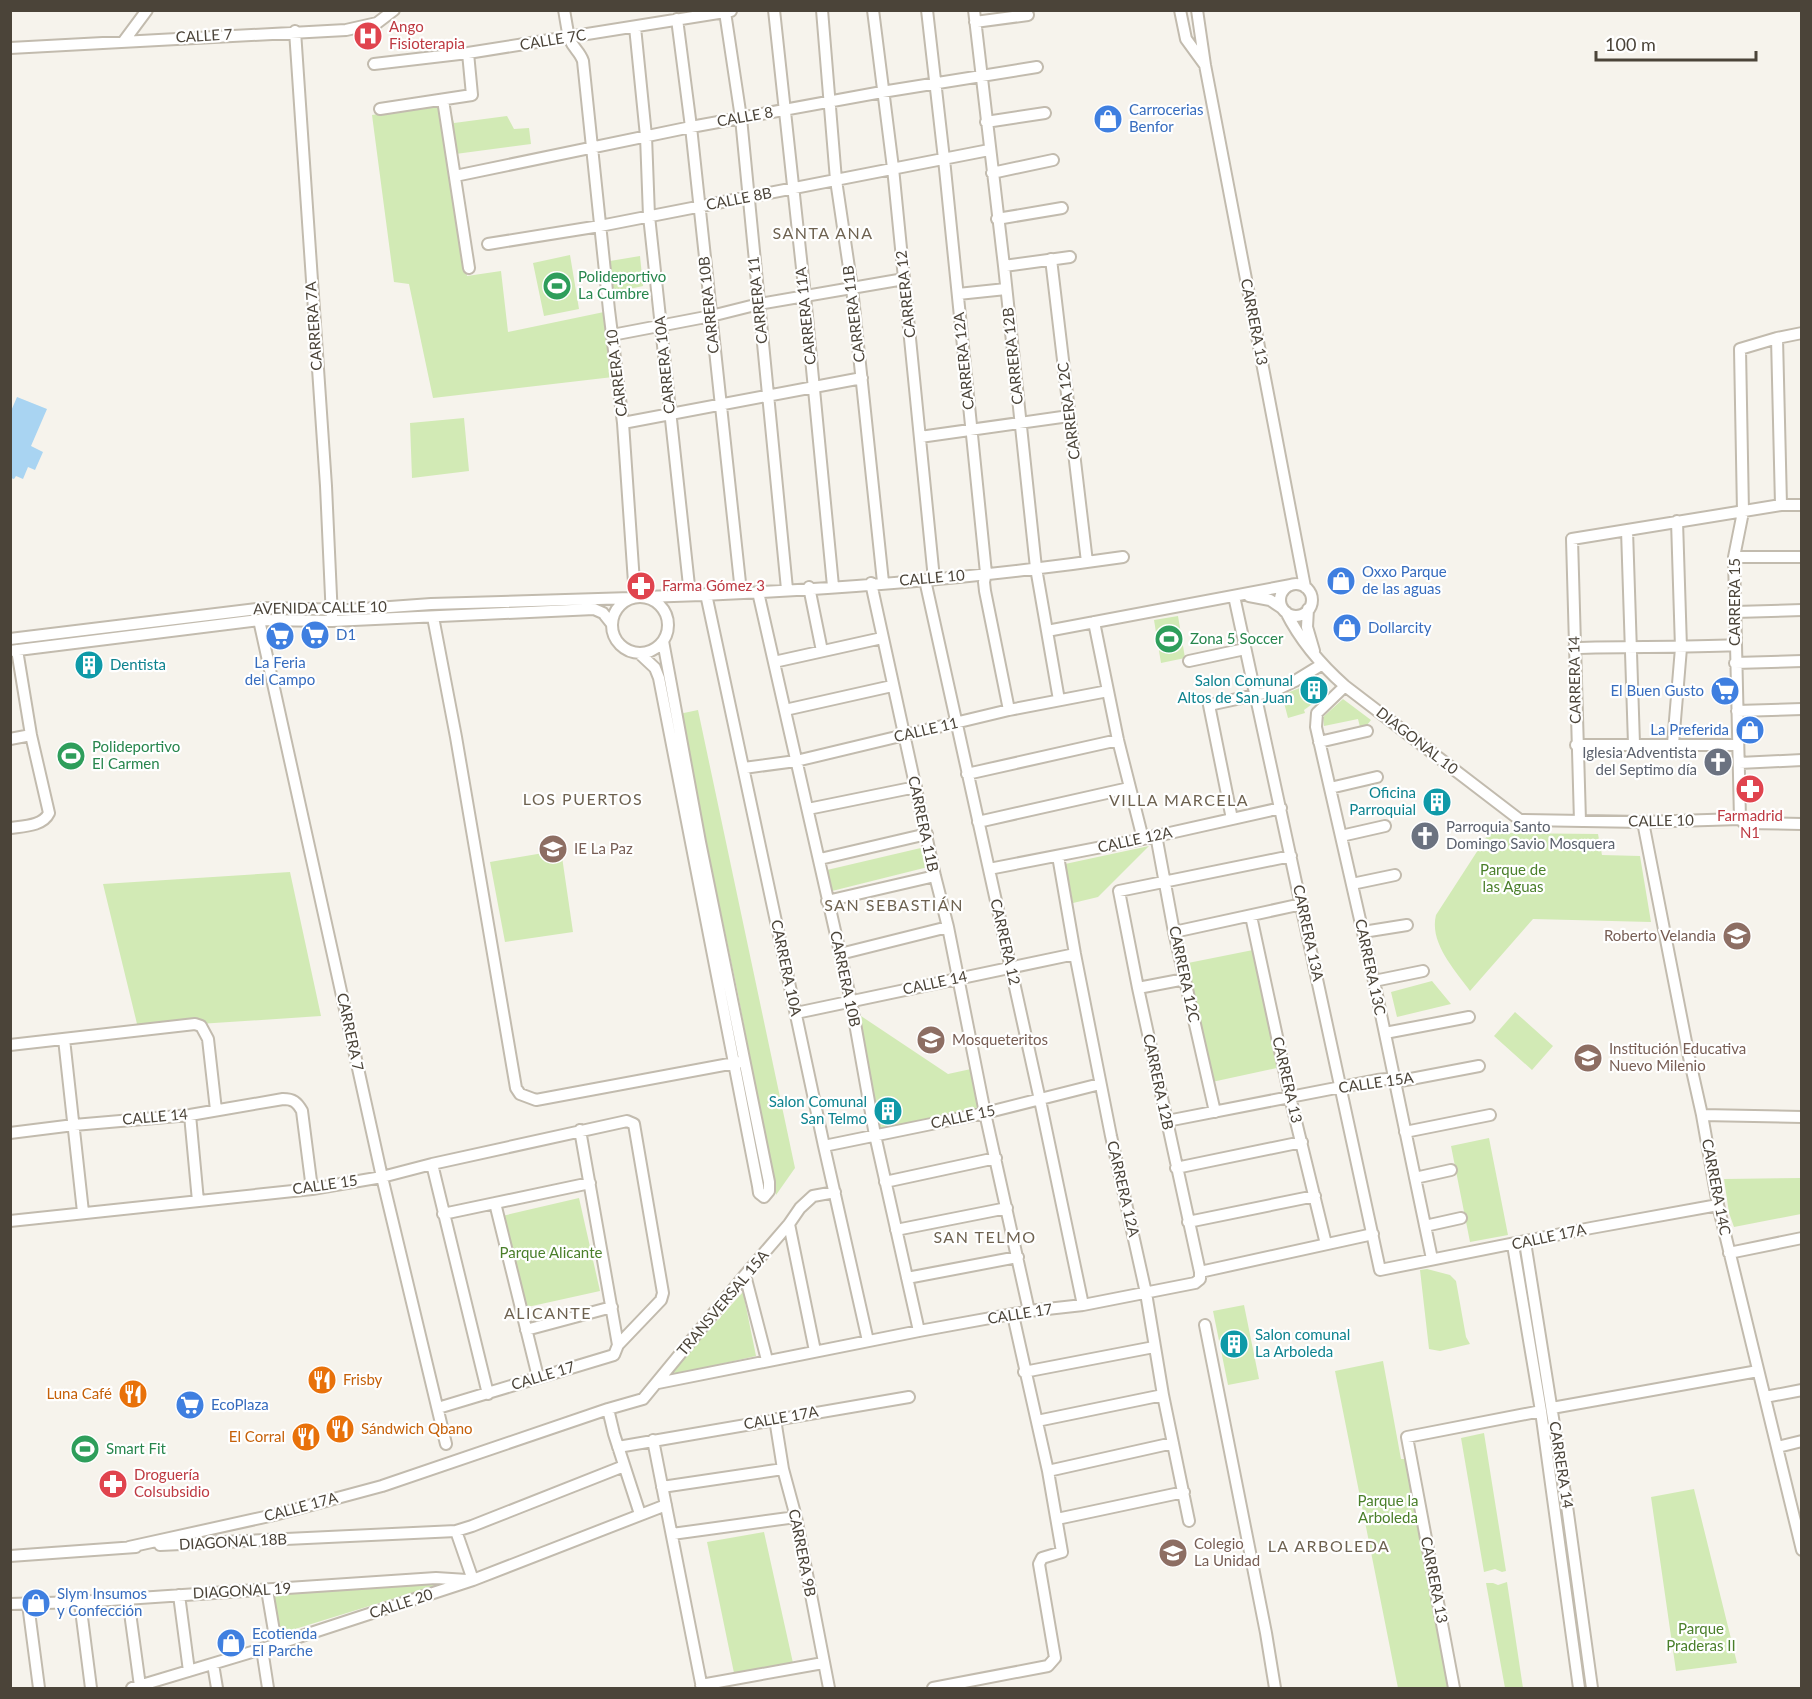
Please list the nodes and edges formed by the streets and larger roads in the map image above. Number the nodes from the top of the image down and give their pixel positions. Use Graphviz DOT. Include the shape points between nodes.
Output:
graph roads {
  1 [pos="147,10"];
  2 [pos="394,10"];
  3 [pos="564,10"];
  4 [pos="774,10"];
  5 [pos="822,10"];
  6 [pos="873,10"];
  7 [pos="927,10"];
  8 [pos="1180,10"];
  9 [pos="1197,10"];
  10 [pos="728,11"];
  11 [pos="1028,15"];
  12 [pos="683,16"];
  13 [pos="974,16"];
  14 [pos="635,27"];
  15 [pos="295,31"];
  16 [pos="569,38"];
  17 [pos="124,41"];
  18 [pos="10,48"];
  19 [pos="468,53"];
  20 [pos="374,64"];
  21 [pos="1205,65"];
  22 [pos="1037,67"];
  23 [pos="981,74"];
  24 [pos="935,83"];
  25 [pos="882,92"];
  26 [pos="443,100"];
  27 [pos="829,102"];
  28 [pos="380,109"];
  29 [pos="786,110"];
  30 [pos="1045,113"];
  31 [pos="741,118"];
  32 [pos="986,122"];
  33 [pos="691,127"];
  34 [pos="646,136"];
  35 [pos="593,147"];
  36 [pos="989,150"];
  37 [pos="944,159"];
  38 [pos="1053,160"];
  39 [pos="893,168"];
  40 [pos="992,173"];
  41 [pos="455,176"];
  42 [pos="836,180"];
  43 [pos="793,188"];
  44 [pos="748,197"];
  45 [pos="699,207"];
  46 [pos="1062,208"];
  47 [pos="649,216"];
  48 [pos="997,219"];
  49 [pos="600,226"];
  50 [pos="488,244"];
  51 [pos="1070,257"];
  52 [pos="1051,259"];
  53 [pos="1004,266"];
  54 [pos="469,268"];
  55 [pos="904,279"];
  56 [pos="852,288"];
  57 [pos="1006,289"];
  58 [pos="958,294"];
  59 [pos="805,296"];
  60 [pos="759,304"];
  61 [pos="711,316"];
  62 [pos="661,326"];
  63 [pos="1802,333"];
  64 [pos="612,335"];
  65 [pos="1777,338"];
  66 [pos="862,378"];
  67 [pos="813,387"];
  68 [pos="768,396"];
  69 [pos="720,405"];
  70 [pos="670,414"];
  71 [pos="1070,416"];
  72 [pos="623,423"];
  73 [pos="1020,424"];
  74 [pos="971,431"];
  75 [pos="920,437"];
  76 [pos="1781,505"];
  77 [pos="1802,505"];
  78 [pos="1743,512"];
  79 [pos="1677,521"];
  80 [pos="1627,530"];
  81 [pos="1123,557"];
  82 [pos="1734,557"];
  83 [pos="1802,557"];
  84 [pos="1087,562"];
  85 [pos="1036,568"];
  86 [pos="986,573"];
  87 [pos="930,579"];
  88 [pos="883,582"];
  89 [pos="871,583"];
  90 [pos="1299,584"];
  91 [pos="833,586"];
  92 [pos="809,587"];
  93 [pos="787,589"];
  94 [pos="741,592"];
  95 [pos="758,592"];
  96 [pos="706,594"];
  97 [pos="690,595"];
  98 [pos="1239,596"];
  99 [pos="637,597"];
  100 [pos="1308,609"];
  101 [pos="1284,610"];
  102 [pos="1802,610"];
  103 [pos="1735,612"];
  104 [pos="666,615"];
  105 [pos="332,616"];
  106 [pos="433,617"];
  107 [pos="259,620"];
  108 [pos="1094,622"];
  109 [pos="611,623"];
  110 [pos="1047,631"];
  111 [pos="882,638"];
  112 [pos="10,639"];
  113 [pos="663,641"];
  114 [pos="1735,645"];
  115 [pos="1631,646"];
  116 [pos="1574,648"];
  117 [pos="1681,648"];
  118 [pos="1245,649"];
  119 [pos="14,651"];
  120 [pos="822,651"];
  121 [pos="639,653"];
  122 [pos="1189,661"];
  123 [pos="1802,661"];
  124 [pos="774,662"];
  125 [pos="1319,662"];
  126 [pos="1736,663"];
  127 [pos="892,686"];
  128 [pos="1345,686"];
  129 [pos="1108,691"];
  130 [pos="1257,695"];
  131 [pos="1059,700"];
  132 [pos="1802,709"];
  133 [pos="785,710"];
  134 [pos="1009,710"];
  135 [pos="1737,711"];
  136 [pos="956,723"];
  137 [pos="674,730"];
  138 [pos="1367,731"];
  139 [pos="31,735"];
  140 [pos="903,736"];
  141 [pos="10,739"];
  142 [pos="1118,740"];
  143 [pos="1319,742"];
  144 [pos="1634,744"];
  145 [pos="1673,744"];
  146 [pos="1576,745"];
  147 [pos="1738,745"];
  148 [pos="1802,760"];
  149 [pos="796,761"];
  150 [pos="1739,763"];
  151 [pos="744,768"];
  152 [pos="967,774"];
  153 [pos="1377,777"];
  154 [pos="916,787"];
  155 [pos="1129,788"];
  156 [pos="1330,788"];
  157 [pos="1281,808"];
  158 [pos="808,809"];
  159 [pos="1232,819"];
  160 [pos="1740,819"];
  161 [pos="1520,820"];
  162 [pos="1580,821"];
  163 [pos="978,822"];
  164 [pos="1642,822"];
  165 [pos="1802,824"];
  166 [pos="1385,826"];
  167 [pos="10,828"];
  168 [pos="927,834"];
  169 [pos="1156,835"];
  170 [pos="1341,836"];
  171 [pos="1143,839"];
  172 [pos="1058,856"];
  173 [pos="1291,856"];
  174 [pos="820,859"];
  175 [pos="989,869"];
  176 [pos="1395,875"];
  177 [pos="935,876"];
  178 [pos="1165,883"];
  179 [pos="1352,884"];
  180 [pos="827,901"];
  181 [pos="1302,904"];
  182 [pos="1251,916"];
  183 [pos="1407,925"];
  184 [pos="948,927"];
  185 [pos="1174,932"];
  186 [pos="1363,932"];
  187 [pos="840,954"];
  188 [pos="1075,954"];
  189 [pos="1011,968"];
  190 [pos="1423,971"];
  191 [pos="957,978"];
  192 [pos="1185,979"];
  193 [pos="1374,981"];
  194 [pos="1138,988"];
  195 [pos="851,1001"];
  196 [pos="796,1013"];
  197 [pos="1469,1017"];
  198 [pos="1385,1033"];
  199 [pos="64,1039"];
  200 [pos="10,1045"];
  201 [pos="740,1062"];
  202 [pos="1479,1066"];
  203 [pos="1395,1082"];
  204 [pos="1100,1084"];
  205 [pos="1342,1088"];
  206 [pos="1290,1097"];
  207 [pos="1040,1100"];
  208 [pos="216,1110"];
  209 [pos="1215,1112"];
  210 [pos="986,1113"];
  211 [pos="190,1114"];
  212 [pos="1490,1115"];
  213 [pos="1702,1115"];
  214 [pos="1802,1117"];
  215 [pos="1167,1121"];
  216 [pos="74,1125"];
  217 [pos="580,1130"];
  218 [pos="1405,1132"];
  219 [pos="10,1133"];
  220 [pos="875,1135"];
  221 [pos="1302,1142"];
  222 [pos="824,1146"];
  223 [pos="996,1158"];
  224 [pos="432,1164"];
  225 [pos="1176,1168"];
  226 [pos="1451,1170"];
  227 [pos="382,1177"];
  228 [pos="1415,1178"];
  229 [pos="885,1182"];
  230 [pos="590,1183"];
  231 [pos="312,1189"];
  232 [pos="835,1192"];
  233 [pos="1315,1196"];
  234 [pos="198,1201"];
  235 [pos="495,1203"];
  236 [pos="1718,1205"];
  237 [pos="1007,1208"];
  238 [pos="83,1212"];
  239 [pos="443,1214"];
  240 [pos="1461,1218"];
  241 [pos="10,1221"];
  242 [pos="1188,1222"];
  243 [pos="789,1224"];
  244 [pos="1425,1226"];
  245 [pos="896,1230"];
  246 [pos="1373,1234"];
  247 [pos="1802,1238"];
  248 [pos="1525,1242"];
  249 [pos="1326,1244"];
  250 [pos="1513,1245"];
  251 [pos="1729,1253"];
  252 [pos="1018,1257"];
  253 [pos="1432,1259"];
  254 [pos="1380,1270"];
  255 [pos="1200,1272"];
  256 [pos="745,1275"];
  257 [pos="907,1278"];
  258 [pos="1146,1293"];
  259 [pos="661,1300"];
  260 [pos="1083,1305"];
  261 [pos="612,1307"];
  262 [pos="1029,1311"];
  263 [pos="1013,1315"];
  264 [pos="1205,1325"];
  265 [pos="526,1330"];
  266 [pos="919,1331"];
  267 [pos="868,1341"];
  268 [pos="618,1345"];
  269 [pos="1154,1347"];
  270 [pos="815,1351"];
  271 [pos="766,1360"];
  272 [pos="1758,1371"];
  273 [pos="1024,1372"];
  274 [pos="538,1377"];
  275 [pos="658,1383"];
  276 [pos="1802,1390"];
  277 [pos="488,1394"];
  278 [pos="1163,1395"];
  279 [pos="909,1397"];
  280 [pos="1765,1397"];
  281 [pos="438,1408"];
  282 [pos="608,1409"];
  283 [pos="1546,1409"];
  284 [pos="775,1419"];
  285 [pos="1037,1421"];
  286 [pos="653,1440"];
  287 [pos="1802,1442"];
  288 [pos="1173,1443"];
  289 [pos="446,1444"];
  290 [pos="618,1447"];
  291 [pos="1778,1448"];
  292 [pos="624,1466"];
  293 [pos="783,1469"];
  294 [pos="1047,1471"];
  295 [pos="662,1487"];
  296 [pos="1184,1492"];
  297 [pos="666,1505"];
  298 [pos="640,1514"];
  299 [pos="796,1517"];
  300 [pos="1057,1519"];
  301 [pos="1189,1521"];
  302 [pos="456,1531"];
  303 [pos="672,1534"];
  304 [pos="129,1547"];
  305 [pos="1802,1550"];
  306 [pos="10,1556"];
  307 [pos="473,1580"];
  308 [pos="267,1590"];
  309 [pos="179,1595"];
  310 [pos="129,1598"];
  311 [pos="80,1602"];
  312 [pos="10,1604"];
  313 [pos="28,1604"];
  314 [pos="276,1643"];
  315 [pos="262,1649"];
  316 [pos="823,1663"];
  317 [pos="213,1664"];
  318 [pos="189,1671"];
  319 [pos="164,1684"];
  320 [pos="136,1687"];
  321 [pos="701,1687"];
  322 [pos="39,1689"];
  323 [pos="91,1689"];
  324 [pos="217,1689"];
  325 [pos="268,1689"];
  326 [pos="829,1689"];
  327 [pos="933,1689"];
  328 [pos="1275,1689"];
  329 [pos="1454,1689"];
  330 [pos="1579,1689"];
  331 [pos="1592,1689"];
  1 -- 17 [label="street"];
  2 -- 15 [label="street, CALLE 7" via="368,26"];
  3 -- 16 [label="street, CARRERA 10"];
  4 -- 29 [label="street, CARRERA 11A"];
  5 -- 27 [label="street, CARRERA 11B"];
  6 -- 25 [label="street, CARRERA 12"];
  7 -- 24 [label="street, CARRERA 12A"];
  8 -- 21 [label="street, CARRERA 13" via="1186,39"];
  9 -- 21 [label="street, CARRERA 13"];
  10 -- 12 [label="street, CALLE 7C"];
  10 -- 31 [label="street, CARRERA 11"];
  11 -- 13 [label="street"];
  12 -- 14 [label="street, CALLE 7C"];
  12 -- 33 [label="street, CARRERA 10B"];
  13 -- 23 [label="street, CARRERA 12B"];
  14 -- 16 [label="street, CALLE 7C"];
  14 -- 34 [label="street, CARRERA 10A"];
  15 -- 17 [label="street, CALLE 7"];
  15 -- 105 [label="street, CARRERA 7A"];
  16 -- 19 [label="street, CALLE 7C"];
  16 -- 35 [label="street, CARRERA 10" via="583,61"];
  17 -- 18 [label="street, CALLE 7"];
  19 -- 20 [label="street, CALLE 7C"];
  19 -- 26 [label="street" via="472,95"];
  21 -- 90 [label="street, CARRERA 13"];
  22 -- 23 [label="street, CALLE 8"];
  23 -- 24 [label="street, CALLE 8"];
  23 -- 32 [label="street, CARRERA 12B"];
  24 -- 25 [label="street, CALLE 8"];
  24 -- 37 [label="street, CARRERA 12A"];
  25 -- 27 [label="street, CALLE 8"];
  25 -- 39 [label="street, CARRERA 12"];
  26 -- 28 [label="street"];
  26 -- 41 [label="street"];
  27 -- 29 [label="street, CALLE 8"];
  27 -- 42 [label="street, CARRERA 11B"];
  29 -- 31 [label="street, CALLE 8"];
  29 -- 43 [label="street, CARRERA 11A"];
  30 -- 32 [label="street"];
  31 -- 33 [label="street, CALLE 8"];
  31 -- 44 [label="street, CARRERA 11"];
  32 -- 36 [label="street, CARRERA 12B"];
  33 -- 34 [label="street, CALLE 8"];
  33 -- 45 [label="street, CARRERA 10B"];
  34 -- 35 [label="street, CALLE 8"];
  34 -- 47 [label="street, CARRERA 10A"];
  35 -- 41 [label="street, CALLE 8"];
  35 -- 49 [label="street, CARRERA 10"];
  36 -- 37 [label="street, CALLE 8B"];
  36 -- 40 [label="street, CARRERA 12B"];
  37 -- 39 [label="street, CALLE 8B"];
  37 -- 58 [label="street, CARRERA 12A"];
  38 -- 40 [label="street"];
  39 -- 42 [label="street, CALLE 8B"];
  39 -- 55 [label="street, CARRERA 12"];
  40 -- 48 [label="street, CARRERA 12B"];
  41 -- 54 [label="street"];
  42 -- 43 [label="street, CALLE 8B"];
  42 -- 56 [label="street, CARRERA 11B"];
  43 -- 44 [label="street, CALLE 8B"];
  43 -- 59 [label="street, CARRERA 11A"];
  44 -- 45 [label="street, CALLE 8B"];
  44 -- 60 [label="street, CARRERA 11"];
  45 -- 47 [label="street, CALLE 8B"];
  45 -- 61 [label="street, CARRERA 10B"];
  46 -- 48 [label="street"];
  47 -- 49 [label="street, CALLE 8B"];
  47 -- 62 [label="street, CARRERA 10A"];
  48 -- 53 [label="street, CARRERA 12B"];
  49 -- 50 [label="street, CALLE 8B"];
  49 -- 64 [label="street, CARRERA 10"];
  51 -- 52 [label="street"];
  52 -- 53 [label="street"];
  52 -- 71 [label="street, CARRERA 12C"];
  53 -- 57 [label="street, CARRERA 12B"];
  55 -- 56 [label="street"];
  55 -- 75 [label="street, CARRERA 12"];
  56 -- 59 [label="street"];
  56 -- 66 [label="street, CARRERA 11B"];
  57 -- 58 [label="street"];
  57 -- 73 [label="street, CARRERA 12B"];
  58 -- 74 [label="street, CARRERA 12A"];
  59 -- 60 [label="street"];
  59 -- 67 [label="street, CARRERA 11A"];
  60 -- 61 [label="street"];
  60 -- 68 [label="street, CARRERA 11"];
  61 -- 62 [label="street"];
  61 -- 69 [label="street, CARRERA 10B"];
  62 -- 64 [label="street"];
  62 -- 70 [label="street, CARRERA 10A"];
  63 -- 65 [label="street"];
  64 -- 72 [label="street, CARRERA 10"];
  65 -- 76 [label="street"];
  65 -- 78 [label="street, CARRERA 15" via="1740,349"];
  66 -- 67 [label="street"];
  66 -- 88 [label="street, CARRERA 11B"];
  67 -- 68 [label="street"];
  67 -- 91 [label="street, CARRERA 11A"];
  68 -- 69 [label="street"];
  68 -- 93 [label="street, CARRERA 11"];
  69 -- 70 [label="street"];
  69 -- 94 [label="street, CARRERA 10B"];
  70 -- 72 [label="street"];
  70 -- 97 [label="street, CARRERA 10A"];
  71 -- 73 [label="street"];
  71 -- 84 [label="street, CARRERA 12C"];
  72 -- 99 [label="street, CARRERA 10"];
  73 -- 74 [label="street"];
  73 -- 85 [label="street, CARRERA 12B"];
  74 -- 75 [label="street"];
  74 -- 86 [label="street, CARRERA 12A"];
  75 -- 87 [label="street, CARRERA 12"];
  76 -- 77 [label="street"];
  76 -- 78 [label="street"];
  78 -- 79 [label="street"];
  78 -- 82 [label="street, CARRERA 15"];
  79 -- 80 [label="street"];
  79 -- 117 [label="street"];
  80 -- 115 [label="street"];
  80 -- 116 [label="street, CARRERA 14" via="1572,539"];
  81 -- 84 [label="street, CALLE 10"];
  82 -- 83 [label="street"];
  82 -- 103 [label="street, CARRERA 15"];
  84 -- 85 [label="street, CALLE 10"];
  85 -- 86 [label="street, CALLE 10"];
  85 -- 110 [label="street, CARRERA 12B"];
  86 -- 87 [label="street, CALLE 10"];
  86 -- 134 [label="street, CARRERA 12A" via="985,591"];
  87 -- 88 [label="street, CALLE 10"];
  87 -- 136 [label="street, CARRERA 12"];
  88 -- 89 [label="street, CALLE 10"];
  89 -- 91 [label="street, CALLE 10"];
  89 -- 111 [label="street, CARRERA 11B"];
  90 -- 98 [label="street"];
  90 -- 100 [label="street" via="1311,595"];
  90 -- 101 [label="street" via="1282,592"];
  91 -- 92 [label="street, CALLE 10"];
  92 -- 93 [label="street, CALLE 10"];
  92 -- 120 [label="street"];
  93 -- 95 [label="street, CALLE 10"];
  94 -- 95 [label="street, CALLE 10"];
  94 -- 96 [label="street, AVENIDA CALLE 10"];
  95 -- 124 [label="street, CARRERA 10B"];
  96 -- 97 [label="street, AVENIDA CALLE 10"];
  96 -- 151 [label="street, CARRERA 10A"];
  97 -- 99 [label="street, AVENIDA CALLE 10"];
  97 -- 104 [label="street" via="669,608"];
  98 -- 101 [label="street" via="1265,598"];
  98 -- 108 [label="street"];
  98 -- 118 [label="street, CARRERA 13A"];
  99 -- 104 [label="street" via="654,600"];
  99 -- 105 [label="street, AVENIDA CALLE 10" via="431,604"];
  99 -- 109 [label="street" via="617,608"];
  100 -- 101 [label="street" via="1297,615"];
  100 -- 125 [label="street" via="1307,627"];
  101 -- 125 [label="street, DIAGONAL 10"];
  102 -- 103 [label="street"];
  103 -- 114 [label="street, CARRERA 15"];
  104 -- 113 [label="street" via="667,633"];
  105 -- 106 [label="street, AVENIDA CALLE 10"];
  105 -- 107 [label="street, AVENIDA CALLE 10"];
  105 -- 112 [label="street, AVENIDA CALLE 10" via="265,608"];
  106 -- 109 [label="street, AVENIDA CALLE 10" via="594,609"];
  106 -- 201 [label="street" via="520,1094 536,1100"];
  107 -- 119 [label="street, AVENIDA CALLE 10"];
  107 -- 227 [label="street, CARRERA 7"];
  108 -- 110 [label="street"];
  108 -- 129 [label="street"];
  109 -- 121 [label="street" via="622,647"];
  110 -- 131 [label="street, CARRERA 12B"];
  111 -- 120 [label="street"];
  111 -- 127 [label="street, CARRERA 11B"];
  113 -- 121 [label="street" via="656,648"];
  113 -- 137 [label="street"];
  114 -- 117 [label="street"];
  114 -- 126 [label="street, CARRERA 15"];
  115 -- 116 [label="street"];
  115 -- 117 [label="street"];
  115 -- 144 [label="street"];
  116 -- 146 [label="street, CARRERA 14"];
  117 -- 145 [label="street"];
  118 -- 122 [label="street"];
  118 -- 130 [label="street, CARRERA 13A"];
  119 -- 139 [label="street"];
  120 -- 124 [label="street"];
  121 -- 137 [label="street" via="655,668"];
  123 -- 126 [label="street"];
  124 -- 133 [label="street, CARRERA 10B"];
  125 -- 128 [label="street, DIAGONAL 10"];
  125 -- 130 [label="street" via="1295,681"];
  126 -- 135 [label="street, CARRERA 15"];
  127 -- 133 [label="street"];
  127 -- 140 [label="street, CARRERA 11B"];
  128 -- 143 [label="street, CARRERA 13C" via="1317,713"];
  128 -- 161 [label="street, DIAGONAL 10"];
  129 -- 131 [label="street, CALLE 11"];
  129 -- 142 [label="street"];
  130 -- 157 [label="street, CARRERA 13A"];
  130 -- 159 [label="street" via="1209,705"];
  131 -- 134 [label="street, CALLE 11"];
  132 -- 135 [label="street"];
  133 -- 149 [label="street, CARRERA 10B"];
  134 -- 136 [label="street, CALLE 11"];
  135 -- 147 [label="street, CARRERA 15"];
  136 -- 140 [label="street, CALLE 11"];
  136 -- 152 [label="street, CARRERA 12"];
  137 -- 201 [label="street"];
  138 -- 143 [label="street"];
  139 -- 141 [label="street"];
  139 -- 167 [label="street" via="49,813 41,822"];
  140 -- 149 [label="street, CALLE 11"];
  140 -- 154 [label="street, CARRERA 11B"];
  142 -- 152 [label="street"];
  142 -- 155 [label="street"];
  143 -- 156 [label="street, CARRERA 13C"];
  144 -- 145 [label="street"];
  144 -- 146 [label="street"];
  145 -- 147 [label="street"];
  146 -- 162 [label="street, CARRERA 14"];
  147 -- 150 [label="street, CARRERA 15"];
  148 -- 150 [label="street"];
  149 -- 151 [label="street, CALLE 11"];
  149 -- 158 [label="street, CARRERA 10B"];
  150 -- 160 [label="street, CARRERA 15"];
  151 -- 196 [label="street, CARRERA 10A"];
  152 -- 163 [label="street, CARRERA 12"];
  153 -- 156 [label="street"];
  154 -- 158 [label="street"];
  154 -- 168 [label="street, CARRERA 11B"];
  155 -- 163 [label="street"];
  155 -- 171 [label="street"];
  156 -- 170 [label="street, CARRERA 13C"];
  157 -- 159 [label="street, CALLE 12A"];
  157 -- 173 [label="street, CARRERA 13A"];
  158 -- 174 [label="street, CARRERA 10B"];
  159 -- 169 [label="street, CALLE 12A"];
  160 -- 164 [label="street, CALLE 10"];
  160 -- 165 [label="street, CALLE 10" via="1744,823"];
  161 -- 162 [label="street, CALLE 10"];
  162 -- 164 [label="street, CALLE 10"];
  163 -- 175 [label="street, CARRERA 12"];
  164 -- 213 [label="street, CARRERA 14C"];
  166 -- 170 [label="street"];
  168 -- 174 [label="street"];
  168 -- 177 [label="street, CARRERA 11B"];
  169 -- 171 [label="street, CALLE 12A"];
  169 -- 178 [label="street, CARRERA 12C"];
  170 -- 179 [label="street, CARRERA 13C"];
  171 -- 172 [label="street, CALLE 12A"];
  172 -- 175 [label="street, CALLE 12A"];
  172 -- 188 [label="street, CARRERA 12A"];
  173 -- 178 [label="street"];
  173 -- 181 [label="street, CARRERA 13A"];
  174 -- 180 [label="street, CARRERA 10B"];
  175 -- 189 [label="street, CARRERA 12"];
  176 -- 179 [label="street"];
  177 -- 180 [label="street"];
  177 -- 184 [label="street, CARRERA 11B"];
  178 -- 185 [label="street, CARRERA 12C"];
  178 -- 194 [label="street, CARRERA 12B" via="1119,891"];
  179 -- 186 [label="street, CARRERA 13C"];
  180 -- 187 [label="street, CARRERA 10B"];
  181 -- 182 [label="street"];
  181 -- 205 [label="street, CARRERA 13A"];
  182 -- 185 [label="street"];
  182 -- 206 [label="street, CARRERA 13"];
  183 -- 186 [label="street"];
  184 -- 187 [label="street"];
  184 -- 191 [label="street, CARRERA 11B"];
  185 -- 192 [label="street, CARRERA 12C"];
  186 -- 193 [label="street, CARRERA 13C"];
  187 -- 195 [label="street, CARRERA 10B"];
  188 -- 189 [label="street, CALLE 14"];
  188 -- 204 [label="street, CARRERA 12A"];
  189 -- 191 [label="street, CALLE 14"];
  189 -- 207 [label="street, CARRERA 12"];
  190 -- 193 [label="street"];
  191 -- 195 [label="street, CALLE 14"];
  191 -- 210 [label="street, CARRERA 11B"];
  192 -- 194 [label="street"];
  192 -- 209 [label="street, CARRERA 12C"];
  193 -- 198 [label="street, CARRERA 13C"];
  194 -- 215 [label="street, CARRERA 12B"];
  195 -- 196 [label="street, CALLE 14"];
  195 -- 220 [label="street, CARRERA 10B"];
  196 -- 222 [label="street, CARRERA 10A"];
  197 -- 198 [label="street"];
  198 -- 203 [label="street, CARRERA 13C"];
  199 -- 200 [label="street"];
  199 -- 208 [label="street" via="201,1026 208,1039"];
  199 -- 216 [label="street"];
  201 -- 201 [label="street" via="759,1193 764,1197 769,1182"];
  202 -- 203 [label="street, CALLE 15A"];
  203 -- 205 [label="street, CALLE 15A" via="1387,1079"];
  203 -- 218 [label="street, CARRERA 13C"];
  204 -- 207 [label="street, CALLE 15"];
  204 -- 258 [label="street, CARRERA 12A"];
  205 -- 206 [label="street, CALLE 15A"];
  205 -- 246 [label="street, CARRERA 13A"];
  206 -- 209 [label="street, CALLE 15A"];
  206 -- 221 [label="street, CARRERA 13"];
  207 -- 210 [label="street, CALLE 15"];
  207 -- 260 [label="street, CARRERA 12"];
  208 -- 211 [label="street, CALLE 14"];
  208 -- 231 [label="street, CALLE 14" via="284,1099 298,1103"];
  209 -- 215 [label="street, CALLE 15A"];
  210 -- 220 [label="street, CALLE 15"];
  210 -- 223 [label="street, CARRERA 11B"];
  211 -- 216 [label="street, CALLE 14"];
  211 -- 234 [label="street"];
  212 -- 218 [label="street"];
  213 -- 214 [label="street"];
  213 -- 236 [label="street, CARRERA 14C"];
  215 -- 225 [label="street, CARRERA 12B"];
  216 -- 219 [label="street, CALLE 14"];
  216 -- 238 [label="street"];
  217 -- 224 [label="street, CALLE 15"];
  217 -- 230 [label="street"];
  217 -- 259 [label="street, CALLE 15" via="627,1121 634,1124 663,1293"];
  218 -- 228 [label="street, CARRERA 13C"];
  220 -- 222 [label="street, CALLE 15"];
  220 -- 229 [label="street, CARRERA 10B"];
  221 -- 225 [label="street"];
  221 -- 233 [label="street, CARRERA 13"];
  222 -- 232 [label="street, CARRERA 10A"];
  223 -- 229 [label="street"];
  223 -- 237 [label="street, CARRERA 11B"];
  224 -- 227 [label="street, CALLE 15"];
  224 -- 239 [label="street"];
  225 -- 242 [label="street, CARRERA 12B"];
  226 -- 228 [label="street"];
  227 -- 231 [label="street, CALLE 15"];
  227 -- 281 [label="street, CARRERA 7"];
  228 -- 244 [label="street, CARRERA 13C"];
  229 -- 245 [label="street, CARRERA 10B"];
  230 -- 235 [label="street"];
  230 -- 261 [label="street"];
  231 -- 234 [label="street, CALLE 15"];
  232 -- 243 [label="street, TRANSVERSAL 15A" via="813,1196"];
  232 -- 267 [label="street, CARRERA 10A"];
  233 -- 242 [label="street"];
  233 -- 249 [label="street, CARRERA 13"];
  234 -- 238 [label="street, CALLE 15"];
  235 -- 239 [label="street"];
  235 -- 265 [label="street"];
  236 -- 248 [label="street, CALLE 17A"];
  236 -- 251 [label="street, CARRERA 14C"];
  237 -- 245 [label="street"];
  237 -- 252 [label="street, CARRERA 11B"];
  238 -- 241 [label="street, CALLE 15"];
  239 -- 277 [label="street"];
  240 -- 244 [label="street"];
  242 -- 255 [label="street, CARRERA 12B"];
  243 -- 256 [label="street, TRANSVERSAL 15A"];
  243 -- 270 [label="street"];
  244 -- 253 [label="street, CARRERA 13C"];
  245 -- 257 [label="street, CARRERA 10B"];
  246 -- 249 [label="street, CALLE 17"];
  246 -- 254 [label="street, CARRERA 13A"];
  247 -- 251 [label="street"];
  248 -- 250 [label="street, CALLE 17A"];
  248 -- 283 [label="street, CARRERA 14"];
  249 -- 255 [label="street, CALLE 17"];
  250 -- 253 [label="street, CALLE 17A"];
  250 -- 283 [label="street, CARRERA 14"];
  251 -- 272 [label="street, CARRERA 14C"];
  252 -- 257 [label="street"];
  252 -- 262 [label="street, CARRERA 11B"];
  253 -- 254 [label="street, CALLE 17A"];
  255 -- 258 [label="street, CALLE 17" via="1195,1283"];
  256 -- 271 [label="street"];
  256 -- 275 [label="street, TRANSVERSAL 15A"];
  257 -- 266 [label="street, CARRERA 10B"];
  258 -- 260 [label="street, CALLE 17"];
  258 -- 269 [label="street, CARRERA 12A"];
  259 -- 268 [label="street, CALLE 17"];
  260 -- 262 [label="street, CALLE 17"];
  261 -- 265 [label="street"];
  261 -- 268 [label="street"];
  262 -- 263 [label="street, CALLE 17"];
  263 -- 266 [label="street, CALLE 17"];
  263 -- 273 [label="street"];
  264 -- 328 [label="street"];
  265 -- 274 [label="street"];
  266 -- 267 [label="street, CALLE 17"];
  267 -- 270 [label="street, CALLE 17"];
  268 -- 274 [label="street, CALLE 17" via="614,1355"];
  269 -- 273 [label="street"];
  269 -- 278 [label="street, CARRERA 12A"];
  270 -- 271 [label="street, CALLE 17"];
  271 -- 275 [label="street, CALLE 17"];
  272 -- 280 [label="street, CARRERA 14C"];
  272 -- 283 [label="street"];
  273 -- 285 [label="street"];
  274 -- 277 [label="street, CALLE 17"];
  275 -- 282 [label="street, TRANSVERSAL 15A" via="643,1399"];
  276 -- 280 [label="street"];
  277 -- 281 [label="street, CALLE 17"];
  278 -- 285 [label="street"];
  278 -- 288 [label="street, CARRERA 12A"];
  279 -- 284 [label="street, CALLE 17A"];
  280 -- 291 [label="street, CARRERA 14C"];
  281 -- 289 [label="street, CARRERA 7"];
  282 -- 290 [label="street"];
  282 -- 304 [label="street, CALLE 17A" via="382,1486"];
  283 -- 329 [label="street, CARRERA 13" via="1407,1437"];
  283 -- 330 [label="street, CARRERA 14"];
  283 -- 331 [label="street, CARRERA 14"];
  284 -- 286 [label="street, CALLE 17A"];
  284 -- 293 [label="street, CARRERA 9B"];
  285 -- 294 [label="street"];
  286 -- 290 [label="street, CALLE 17A"];
  286 -- 295 [label="street"];
  287 -- 291 [label="street"];
  288 -- 294 [label="street"];
  288 -- 296 [label="street, CARRERA 12A"];
  290 -- 292 [label="street"];
  291 -- 305 [label="street, CARRERA 14C"];
  292 -- 298 [label="street"];
  292 -- 302 [label="street, DIAGONAL 18B"];
  293 -- 295 [label="street"];
  293 -- 299 [label="street, CARRERA 9B"];
  294 -- 300 [label="street"];
  295 -- 297 [label="street"];
  296 -- 300 [label="street"];
  296 -- 301 [label="street, CARRERA 12A"];
  297 -- 298 [label="street, CALLE 20"];
  297 -- 303 [label="street"];
  298 -- 307 [label="street, CALLE 20"];
  299 -- 303 [label="street"];
  299 -- 316 [label="street, CARRERA 9B"];
  300 -- 327 [label="street" via="1062,1552 1042,1558 1039,1564 1053,1663"];
  302 -- 304 [label="street, DIAGONAL 18B"];
  302 -- 307 [label="street"];
  303 -- 321 [label="street"];
  304 -- 306 [label="street, DIAGONAL 18B"];
  307 -- 308 [label="street, DIAGONAL 19" via="436,1578"];
  307 -- 314 [label="street, CALLE 20"];
  308 -- 309 [label="street, DIAGONAL 19"];
  308 -- 314 [label="street"];
  309 -- 310 [label="street, DIAGONAL 19"];
  309 -- 318 [label="street"];
  310 -- 311 [label="street, DIAGONAL 19"];
  310 -- 320 [label="street"];
  311 -- 313 [label="street, DIAGONAL 19"];
  311 -- 323 [label="street"];
  312 -- 313 [label="street, DIAGONAL 19"];
  313 -- 322 [label="street"];
  314 -- 315 [label="street, CALLE 20"];
  315 -- 317 [label="street, CALLE 20"];
  315 -- 325 [label="street"];
  316 -- 321 [label="street"];
  316 -- 326 [label="street, CARRERA 9B"];
  317 -- 318 [label="street, CALLE 20"];
  317 -- 324 [label="street"];
  318 -- 319 [label="street, CALLE 20"];
  319 -- 320 [label="street, CALLE 20"];
}
